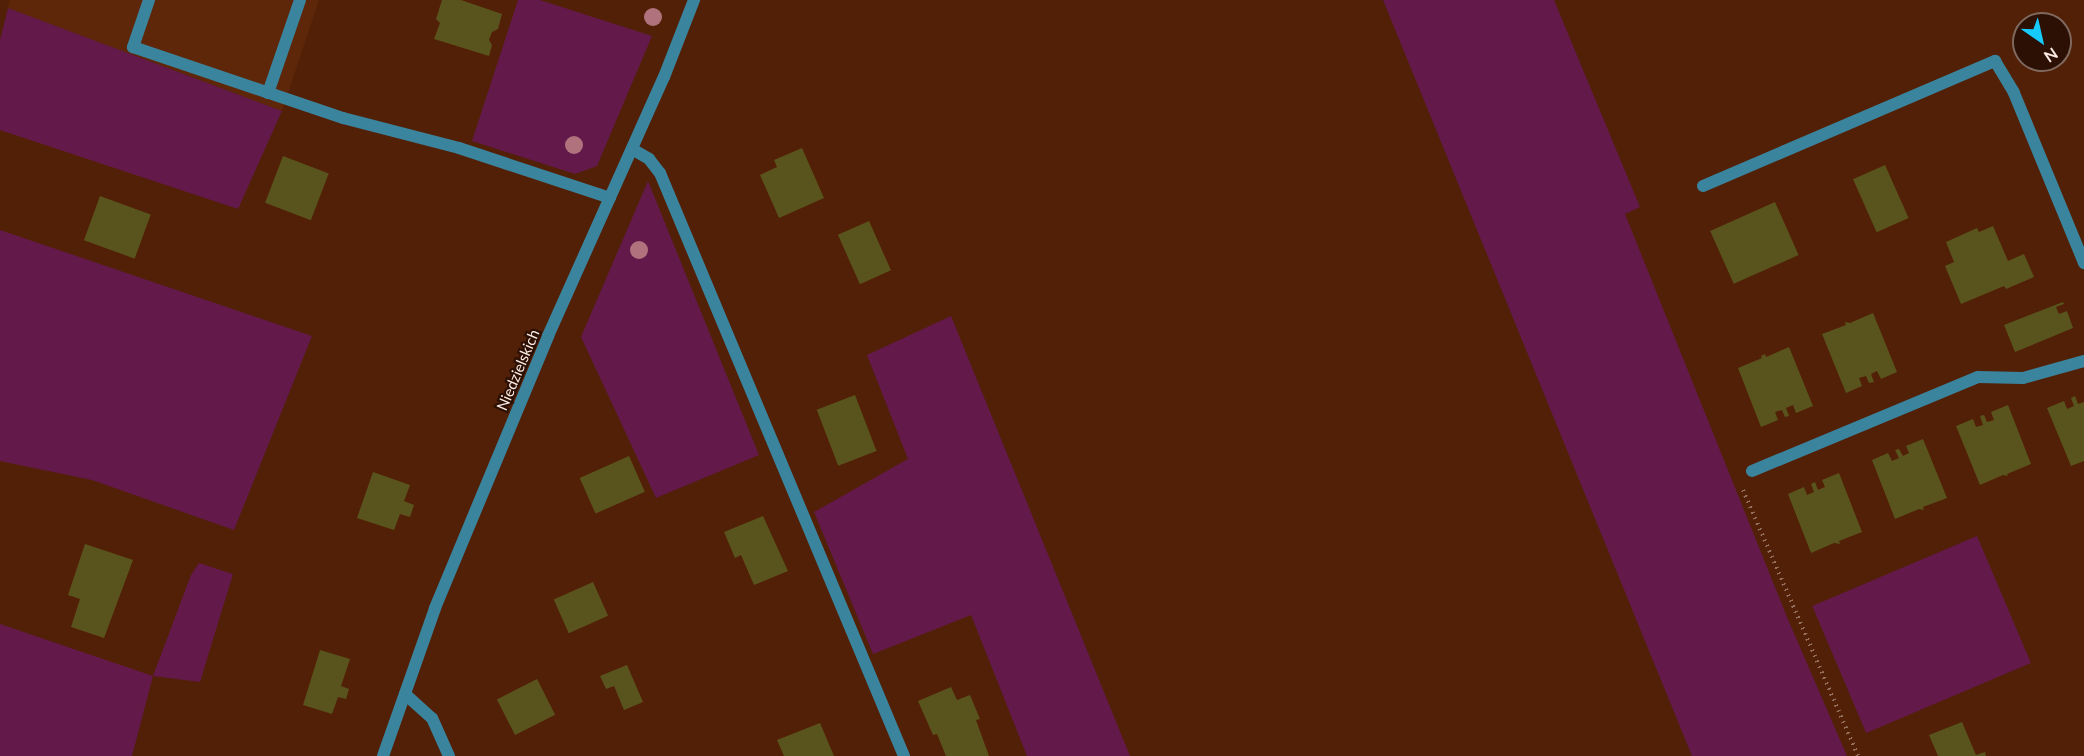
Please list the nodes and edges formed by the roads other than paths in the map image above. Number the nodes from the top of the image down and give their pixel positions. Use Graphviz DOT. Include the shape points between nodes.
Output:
graph roads {
  1 [pos="149,0"];
  2 [pos="300,0"];
  3 [pos="694,0"];
  4 [pos="268,93"];
  5 [pos="632,149"];
  6 [pos="1703,186"];
  7 [pos="610,198"];
  8 [pos="2084,263"];
  9 [pos="2084,361"];
  10 [pos="1752,471"];
  11 [pos="405,694"];
  12 [pos="383,756"];
  13 [pos="449,756"];
  14 [pos="904,756"];
  1 -- 4 [label="street" via="133,47"];
  2 -- 4 [label="street"];
  3 -- 5 [label="street, Niedzielskich"];
  4 -- 7 [label="street" via="343,118 459,148"];
  5 -- 7 [label="street, Niedzielskich"];
  5 -- 14 [label="street" via="649,159 660,173"];
  6 -- 8 [label="street" via="1995,61 2014,93"];
  7 -- 11 [label="street, Niedzielskich" via="453,565"];
  9 -- 10 [label="street" via="2023,378 1978,377"];
  11 -- 12 [label="street, Niedzielskich"];
  11 -- 13 [label="street" via="432,718"];
}
